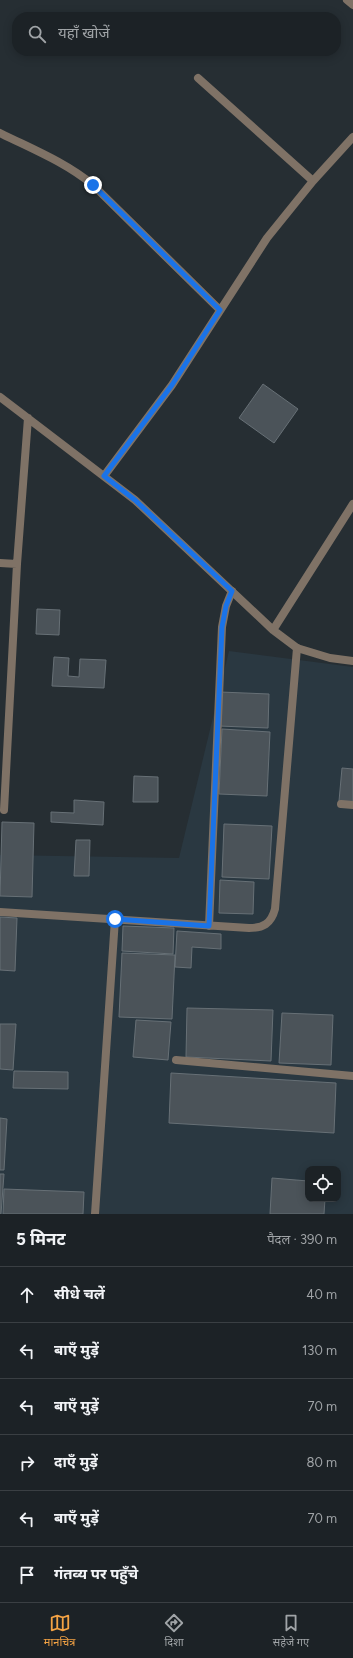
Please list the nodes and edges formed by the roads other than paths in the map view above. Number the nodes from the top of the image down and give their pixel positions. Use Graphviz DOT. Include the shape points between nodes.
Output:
graph roads {
  1 [pos="347,0"];
  2 [pos="353,5"];
  3 [pos="198,78"];
  4 [pos="0,133"];
  5 [pos="353,137"];
  6 [pos="313,181"];
  7 [pos="220,310"];
  8 [pos="0,397"];
  9 [pos="28,418"];
  10 [pos="104,476"];
  11 [pos="353,504"];
  12 [pos="0,563"];
  13 [pos="17,564"];
  14 [pos="232,591"];
  15 [pos="273,630"];
  16 [pos="297,648"];
  17 [pos="353,661"];
  18 [pos="342,804"];
  19 [pos="353,805"];
  20 [pos="4,810"];
  21 [pos="0,912"];
  22 [pos="115,919"];
  23 [pos="209,926"];
  24 [pos="176,1060"];
  25 [pos="353,1076"];
  26 [pos="95,1214"];
  1 -- 2 [label="street"];
  3 -- 6 [label="street"];
  4 -- 7 [label="street" via="61,163 93,185"];
  5 -- 6 [label="street"];
  6 -- 7 [label="street" via="267,238"];
  7 -- 10 [label="street" via="172,385"];
  8 -- 9 [label="street"];
  9 -- 10 [label="street"];
  9 -- 13 [label="street"];
  10 -- 14 [label="street" via="135,500"];
  11 -- 15 [label="street"];
  12 -- 13 [label="street"];
  13 -- 20 [label="street"];
  14 -- 15 [label="street"];
  14 -- 23 [label="street" via="222,627"];
  15 -- 16 [label="street"];
  16 -- 17 [label="street" via="330,658"];
  16 -- 23 [label="street" via="275,910 266,925 258,928"];
  18 -- 19 [label="street"];
  21 -- 22 [label="street"];
  22 -- 23 [label="street"];
  22 -- 26 [label="street"];
  24 -- 25 [label="street"];
}
